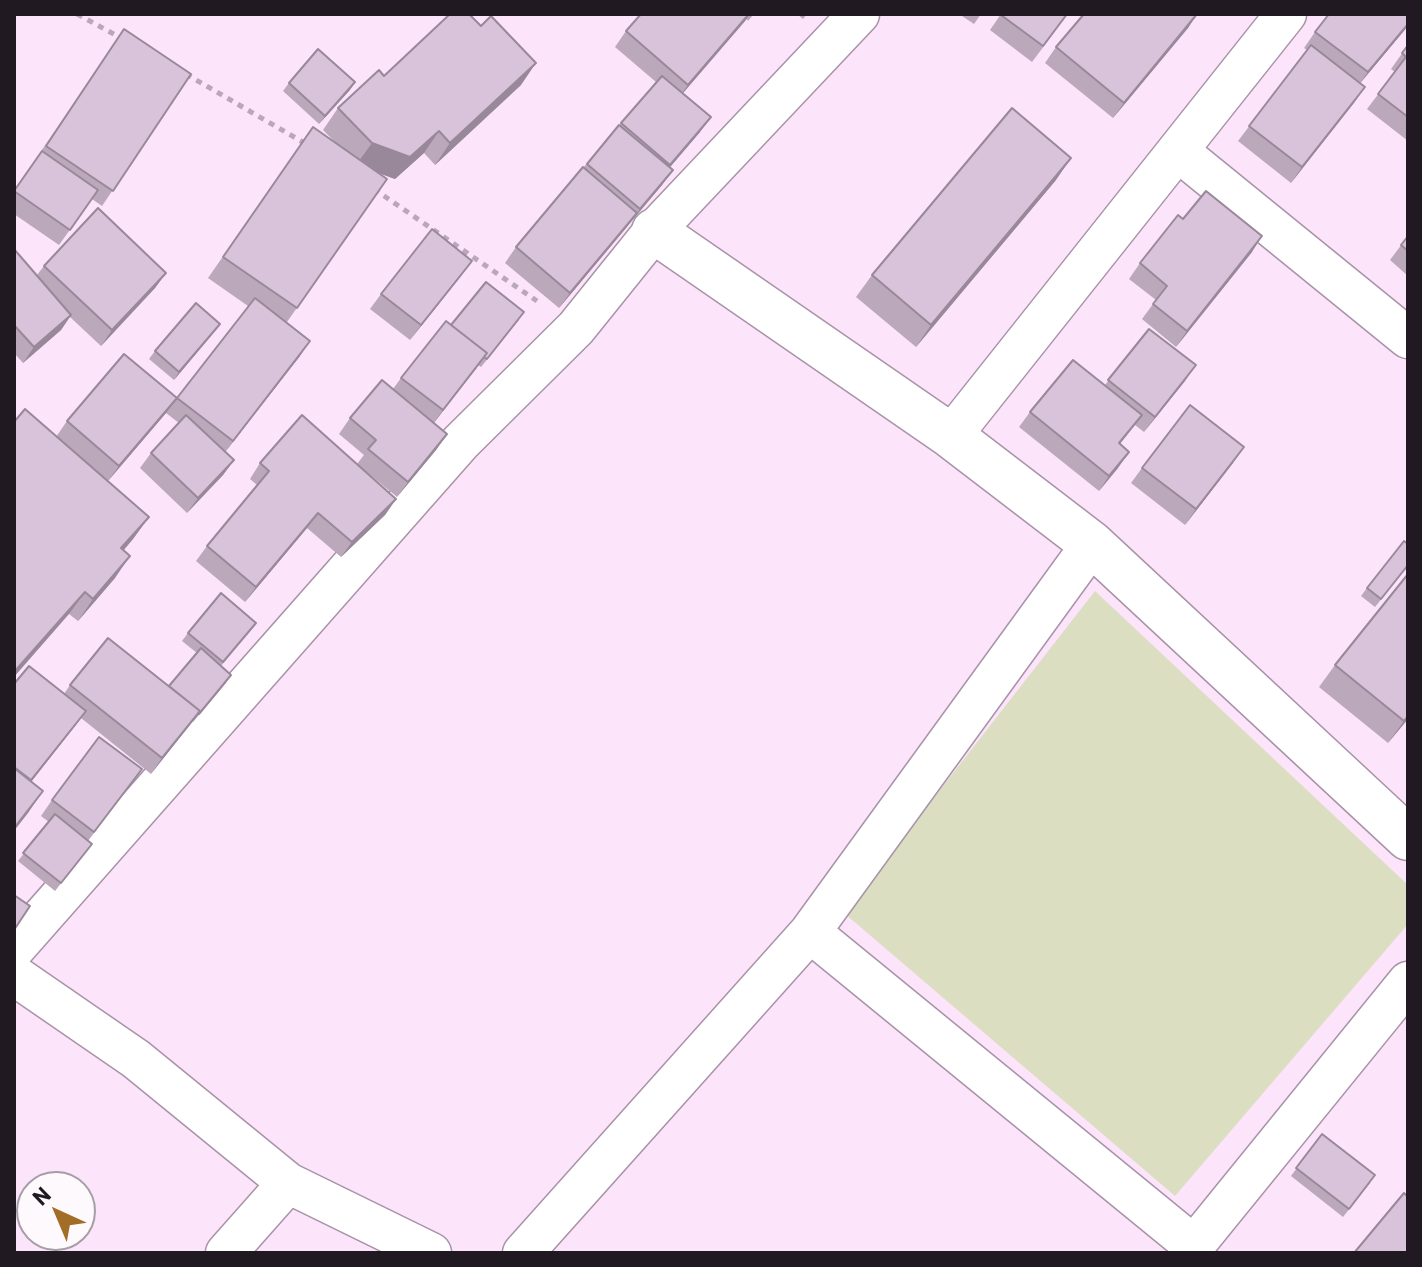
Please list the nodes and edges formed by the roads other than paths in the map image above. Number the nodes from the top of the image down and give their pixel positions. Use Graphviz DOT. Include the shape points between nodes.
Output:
graph roads {
  1 [pos="859,14"];
  2 [pos="1286,14"];
  3 [pos="1178,151"];
  4 [pos="654,231"];
  5 [pos="1408,338"];
  6 [pos="951,436"];
  7 [pos="1092,544"];
  8 [pos="1408,838"];
  9 [pos="810,932"];
  10 [pos="14,949"];
  11 [pos="14,975"];
  12 [pos="1408,982"];
  13 [pos="288,1183"];
  14 [pos="1191,1250"];
  15 [pos="226,1253"];
  16 [pos="431,1253"];
  17 [pos="523,1253"];
  1 -- 4 [label="street"];
  2 -- 3 [label="street"];
  3 -- 5 [label="street"];
  3 -- 6 [label="street"];
  4 -- 6 [label="street"];
  4 -- 10 [label="street" via="576,328 461,442"];
  6 -- 7 [label="street"];
  7 -- 8 [label="street"];
  7 -- 9 [label="street"];
  9 -- 14 [label="street"];
  9 -- 17 [label="street"];
  11 -- 13 [label="street" via="136,1059"];
  12 -- 14 [label="street"];
  13 -- 15 [label="street"];
  13 -- 16 [label="street"];
}
